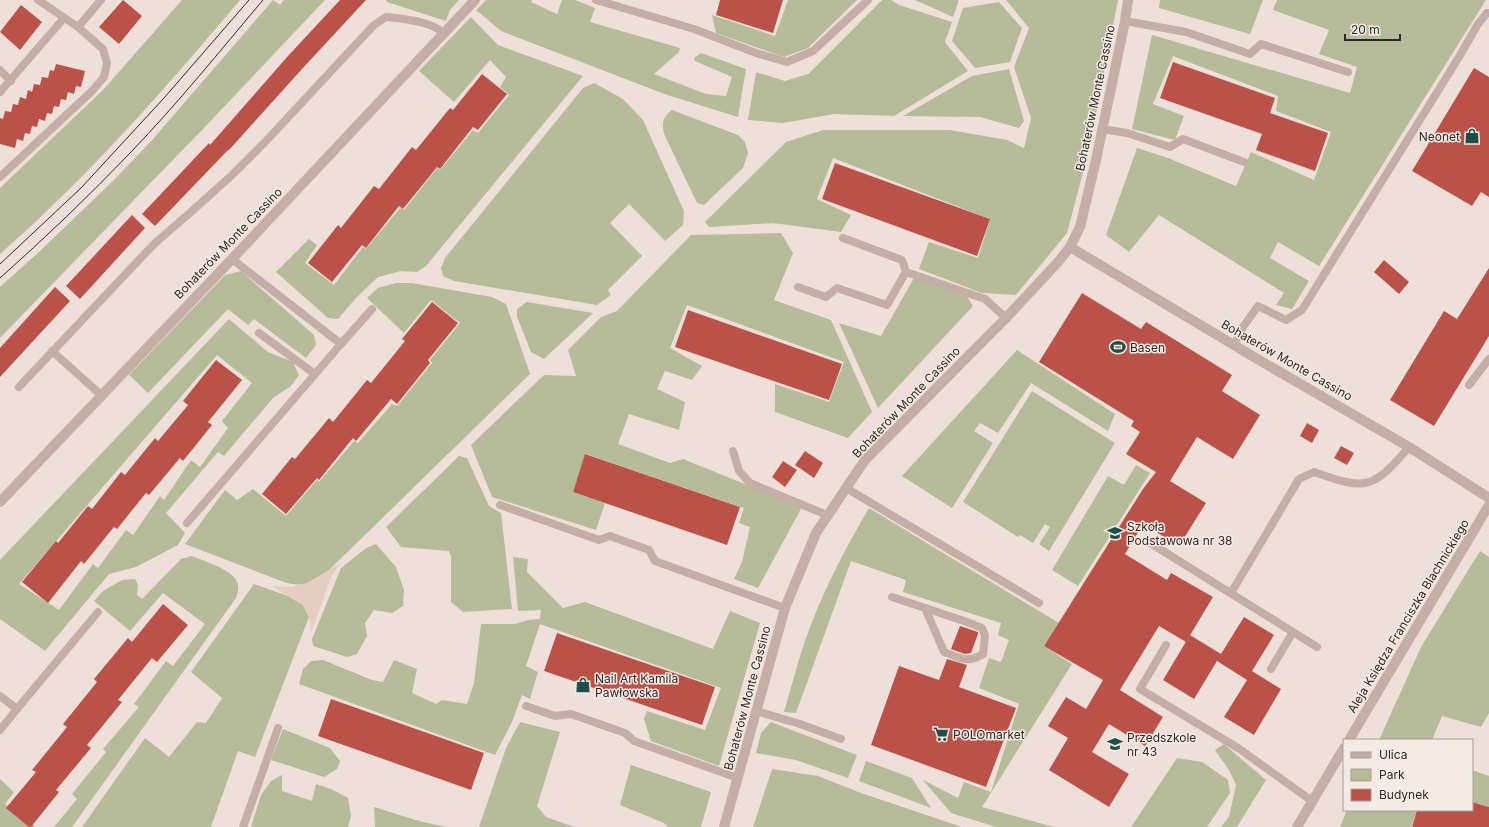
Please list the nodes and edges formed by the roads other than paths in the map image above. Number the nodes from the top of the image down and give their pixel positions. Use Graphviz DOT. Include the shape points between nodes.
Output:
graph roads {
  1 [pos="38,0"];
  2 [pos="101,0"];
  3 [pos="475,0"];
  4 [pos="596,0"];
  5 [pos="868,0"];
  6 [pos="1128,0"];
  7 [pos="1489,13"];
  8 [pos="64,18"];
  9 [pos="1125,21"];
  10 [pos="78,27"];
  11 [pos="443,33"];
  12 [pos="0,70"];
  13 [pos="1348,72"];
  14 [pos="11,81"];
  15 [pos="0,92"];
  16 [pos="1102,129"];
  17 [pos="1244,162"];
  18 [pos="0,177"];
  19 [pos="843,238"];
  20 [pos="1070,247"];
  21 [pos="232,259"];
  22 [pos="906,272"];
  23 [pos="798,287"];
  24 [pos="372,309"];
  25 [pos="1006,318"];
  26 [pos="259,333"];
  27 [pos="341,344"];
  28 [pos="1234,345"];
  29 [pos="52,351"];
  30 [pos="1489,359"];
  31 [pos="315,374"];
  32 [pos="1469,385"];
  33 [pos="19,387"];
  34 [pos="101,395"];
  35 [pos="1409,447"];
  36 [pos="733,451"];
  37 [pos="846,488"];
  38 [pos="1489,498"];
  39 [pos="0,502"];
  40 [pos="500,505"];
  41 [pos="1489,505"];
  42 [pos="827,515"];
  43 [pos="187,523"];
  44 [pos="1147,541"];
  45 [pos="1231,593"];
  46 [pos="892,597"];
  47 [pos="1040,603"];
  48 [pos="785,608"];
  49 [pos="925,608"];
  50 [pos="98,612"];
  51 [pos="1293,632"];
  52 [pos="1166,645"];
  53 [pos="1318,647"];
  54 [pos="1271,669"];
  55 [pos="0,696"];
  56 [pos="526,706"];
  57 [pos="17,709"];
  58 [pos="756,711"];
  59 [pos="278,728"];
  60 [pos="0,730"];
  61 [pos="1350,739"];
  62 [pos="841,740"];
  63 [pos="1343,750"];
  64 [pos="738,778"];
  65 [pos="1312,801"];
  66 [pos="243,827"];
  67 [pos="724,827"];
  68 [pos="1297,827"];
  1 -- 8 [label="lane"];
  2 -- 10 [label="lane"];
  3 -- 11 [label="street, Bohaterów Monte Cassino"];
  4 -- 5 [label="lane" via="694,29 787,62 813,51"];
  6 -- 9 [label="street, Bohaterów Monte Cassino"];
  7 -- 28 [label="lane" via="1478,24 1302,310 1286,320 1258,306"];
  8 -- 10 [label="lane"];
  8 -- 14 [label="lane"];
  9 -- 13 [label="lane" via="1186,32 1250,54 1261,44"];
  9 -- 16 [label="street, Bohaterów Monte Cassino"];
  10 -- 18 [label="lane" via="103,49 106,63 104,76 92,91"];
  11 -- 21 [label="street, Bohaterów Monte Cassino"];
  11 -- 29 [label="lane" via="437,27 404,19 386,17 374,25 251,156 154,244"];
  12 -- 14 [label="lane"];
  14 -- 15 [label="lane"];
  16 -- 17 [label="lane" via="1127,133 1170,147 1183,139"];
  16 -- 20 [label="street, Bohaterów Monte Cassino" via="1080,227"];
  19 -- 22 [label="lane" via="902,260"];
  20 -- 25 [label="street, Bohaterów Monte Cassino"];
  20 -- 28 [label="street, Bohaterów Monte Cassino"];
  21 -- 27 [label="lane"];
  21 -- 34 [label="street, Bohaterów Monte Cassino"];
  22 -- 23 [label="lane" via="887,305 837,288 826,297"];
  22 -- 25 [label="lane" via="985,299"];
  24 -- 27 [label="lane"];
  25 -- 37 [label="street, Bohaterów Monte Cassino" via="865,460"];
  26 -- 31 [label="lane"];
  27 -- 31 [label="lane"];
  28 -- 35 [label="street, Bohaterów Monte Cassino"];
  29 -- 33 [label="lane"];
  29 -- 34 [label="lane"];
  30 -- 32 [label="lane"];
  31 -- 43 [label="lane"];
  34 -- 39 [label="street, Bohaterów Monte Cassino"];
  35 -- 38 [label="street, Bohaterów Monte Cassino"];
  35 -- 45 [label="lane" via="1389,470 1375,481 1361,485 1334,480 1314,472 1299,480"];
  36 -- 42 [label="lane" via="739,471 750,483"];
  37 -- 42 [label="street, Bohaterów Monte Cassino"];
  37 -- 47 [label="lane"];
  40 -- 48 [label="lane" via="599,540 610,536 649,550 654,561"];
  41 -- 61 [label="street, Aleja Księdza Franciszka Blachnickiego"];
  42 -- 48 [label="street, Bohaterów Monte Cassino" via="816,533"];
  44 -- 45 [label="lane"];
  45 -- 51 [label="lane"];
  46 -- 49 [label="lane"];
  48 -- 58 [label="street, Bohaterów Monte Cassino"];
  49 -- 49 [label="lane" via="982,628 985,636 983,654 967,660 944,652"];
  50 -- 57 [label="lane"];
  51 -- 53 [label="lane"];
  51 -- 54 [label="lane"];
  52 -- 65 [label="lane" via="1140,689 1238,748"];
  55 -- 57 [label="lane"];
  56 -- 64 [label="lane" via="555,716 571,714 625,733 634,741"];
  57 -- 60 [label="lane"];
  58 -- 62 [label="lane"];
  58 -- 64 [label="street, Bohaterów Monte Cassino"];
  59 -- 66 [label="lane"];
  63 -- 65 [label="street"];
  64 -- 67 [label="street, Bohaterów Monte Cassino"];
  65 -- 68 [label="street"];
}
